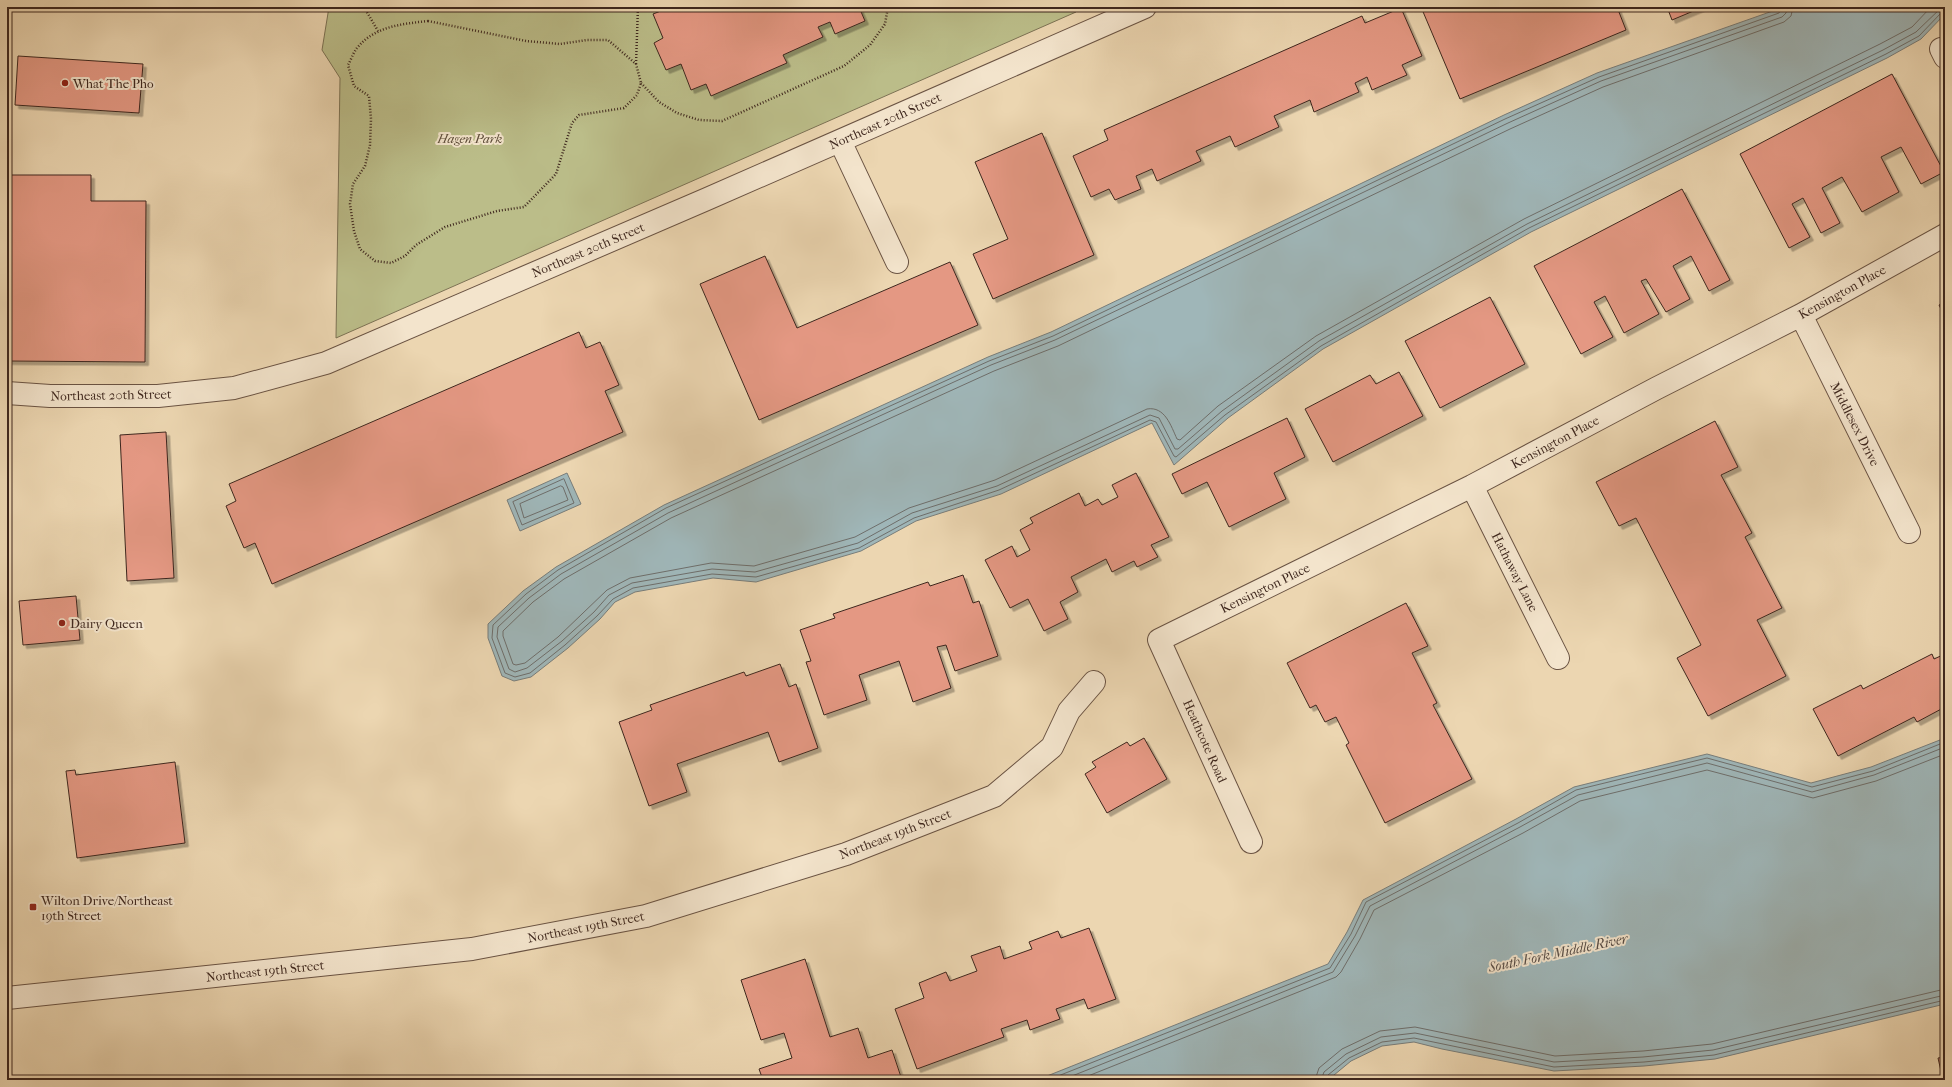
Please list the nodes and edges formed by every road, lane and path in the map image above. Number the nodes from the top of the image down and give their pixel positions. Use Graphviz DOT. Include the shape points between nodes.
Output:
graph roads {
  1 [pos="364,7"];
  2 [pos="638,7"];
  3 [pos="888,7"];
  4 [pos="1145,7"];
  5 [pos="378,31"];
  6 [pos="636,64"];
  7 [pos="641,83"];
  8 [pos="840,141"];
  9 [pos="1945,235"];
  10 [pos="897,262"];
  11 [pos="1801,316"];
  12 [pos="7,392"];
  13 [pos="1472,486"];
  14 [pos="1910,532"];
  15 [pos="1159,640"];
  16 [pos="1558,658"];
  17 [pos="1094,682"];
  18 [pos="1251,842"];
  19 [pos="7,998"];
  1 -- 5 [label="path"];
  2 -- 6 [label="path"];
  3 -- 7 [label="path" via="886,24 870,45 844,66 722,121 699,120 677,113 659,102"];
  4 -- 8 [label="street, Northeast 20th Street"];
  5 -- 6 [label="path" via="428,21 560,44 608,40"];
  5 -- 7 [label="path" via="356,49 348,65 354,86 369,96 371,119 370,145 365,166 353,184 350,204 360,249 375,260 391,263 405,256 416,245 445,226 497,211 524,207 556,174 572,123 579,115 624,108 637,95"];
  6 -- 7 [label="path"];
  8 -- 10 [label="street"];
  8 -- 12 [label="street, Northeast 20th Street" via="326,363 234,388 158,396 50,396"];
  9 -- 11 [label="street, Kensington Place"];
  11 -- 13 [label="street, Kensington Place" via="1657,388"];
  11 -- 14 [label="street, Middlesex Drive"];
  13 -- 15 [label="street, Kensington Place"];
  13 -- 16 [label="street, Hathaway Lane"];
  15 -- 18 [label="street, Heathcote Road"];
  17 -- 19 [label="street, Northeast 19th Street" via="1069,711 1052,747 994,796 846,854 646,916 472,949"];
}
